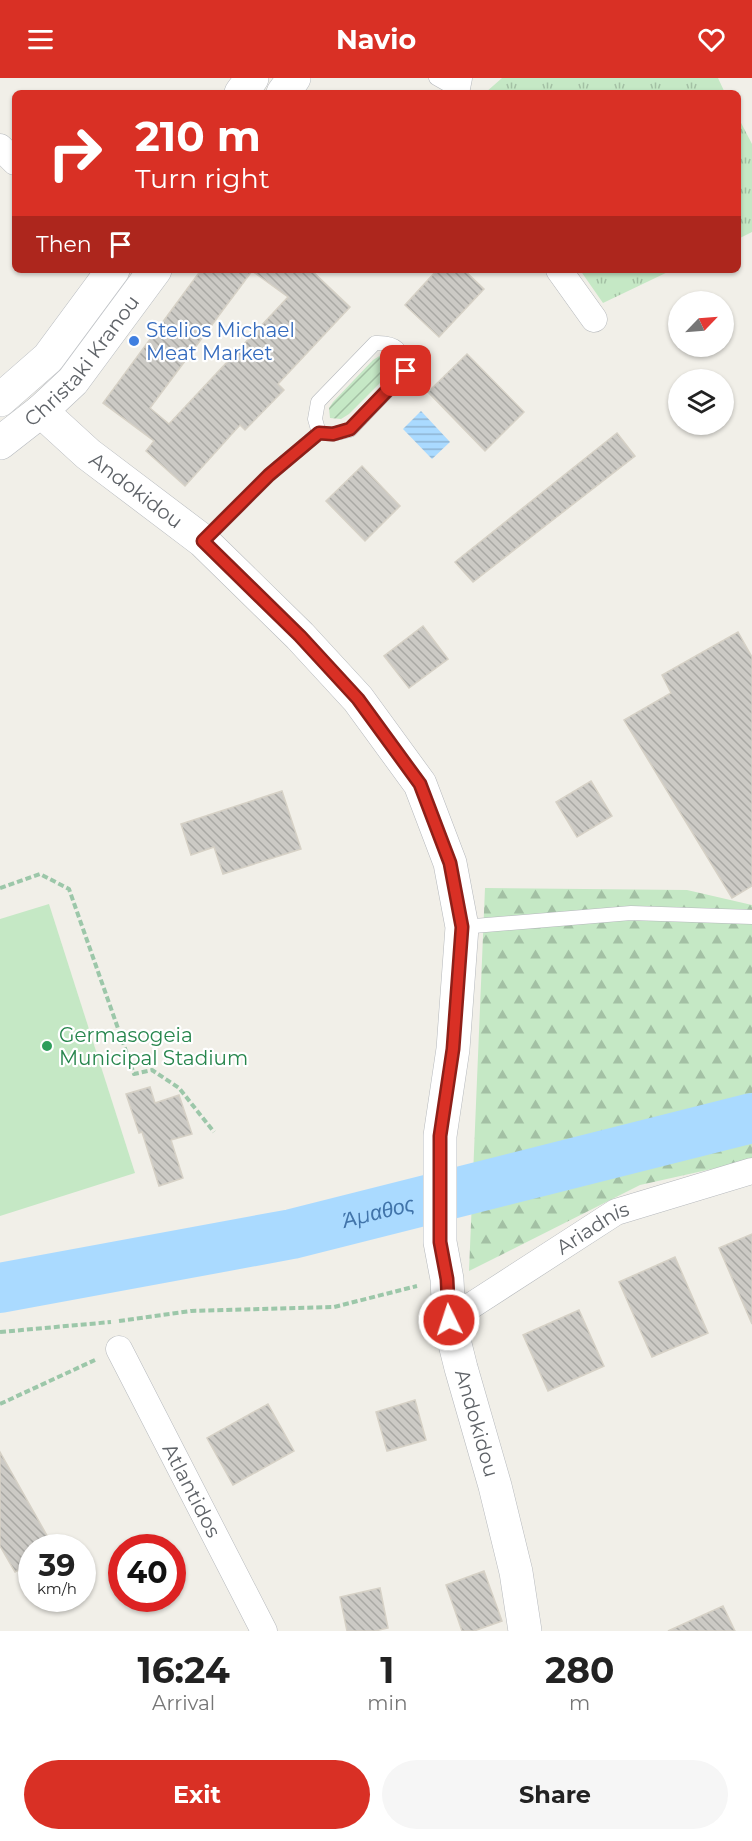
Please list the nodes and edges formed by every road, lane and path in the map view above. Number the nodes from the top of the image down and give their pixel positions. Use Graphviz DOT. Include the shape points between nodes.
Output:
graph roads {
  1 [pos="0,147"];
  2 [pos="12,159"];
  3 [pos="111,273"];
  4 [pos="153,273"];
  5 [pos="561,273"];
  6 [pos="594,320"];
  7 [pos="0,400"];
  8 [pos="41,411"];
  9 [pos="319,433"];
  10 [pos="0,443"];
  11 [pos="203,541"];
  12 [pos="0,888"];
  13 [pos="752,917"];
  14 [pos="462,927"];
  15 [pos="214,1132"];
  16 [pos="752,1171"];
  17 [pos="447,1279"];
  18 [pos="449,1320"];
  19 [pos="0,1332"];
  20 [pos="119,1349"];
  21 [pos="0,1404"];
  22 [pos="264,1631"];
  23 [pos="525,1631"];
  1 -- 2 [label="street"];
  3 -- 7 [label="street, Christaki Kranou" via="48,358"];
  4 -- 8 [label="street, Christaki Kranou" via="73,381"];
  5 -- 6 [label="street"];
  8 -- 10 [label="street, Christaki Kranou"];
  8 -- 11 [label="street, Andokidou" via="88,454"];
  9 -- 9 [label="lane" via="315,419 318,402 375,343 396,346 406,371 350,429"];
  9 -- 11 [label="lane" via="269,475"];
  11 -- 14 [label="street, Andokidou" via="358,699 420,784 450,863"];
  12 -- 15 [label="path" via="40,874 69,890 134,1074 152,1070 179,1088"];
  13 -- 14 [label="lane" via="631,913"];
  14 -- 17 [label="street, Andokidou" via="453,1049 440,1136 440,1242"];
  16 -- 18 [label="street, Ariadnis" via="616,1212"];
  17 -- 18 [label="street, Andokidou"];
  17 -- 19 [label="path" via="334,1307 191,1311"];
  18 -- 23 [label="street, Andokidou" via="516,1572"];
  20 -- 21 [label="path"];
  20 -- 22 [label="street, Atlantidos"];
}
